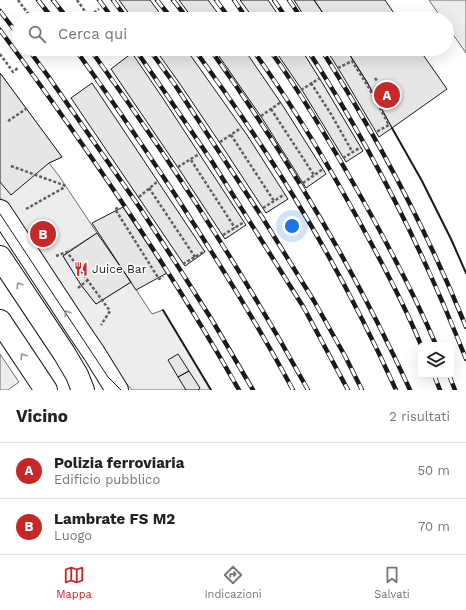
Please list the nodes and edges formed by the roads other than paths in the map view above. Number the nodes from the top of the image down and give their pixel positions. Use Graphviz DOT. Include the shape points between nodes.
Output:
graph roads {
  1 [pos="0,211"];
  2 [pos="0,257"];
  3 [pos="0,321"];
  4 [pos="93,338"];
  5 [pos="42,384"];
  6 [pos="60,390"];
  7 [pos="83,390"];
  8 [pos="89,390"];
  9 [pos="117,390"];
  4 -- 1 [label="lane, one-way"];
  7 -- 2 [label="lane, one-way" via="64,352"];
  5 -- 3 [label="lane, one-way"];
  4 -- 8 [label="lane" via="92,383"];
  4 -- 9 [label="lane" via="94,353"];
  5 -- 6 [label="lane"];
}
